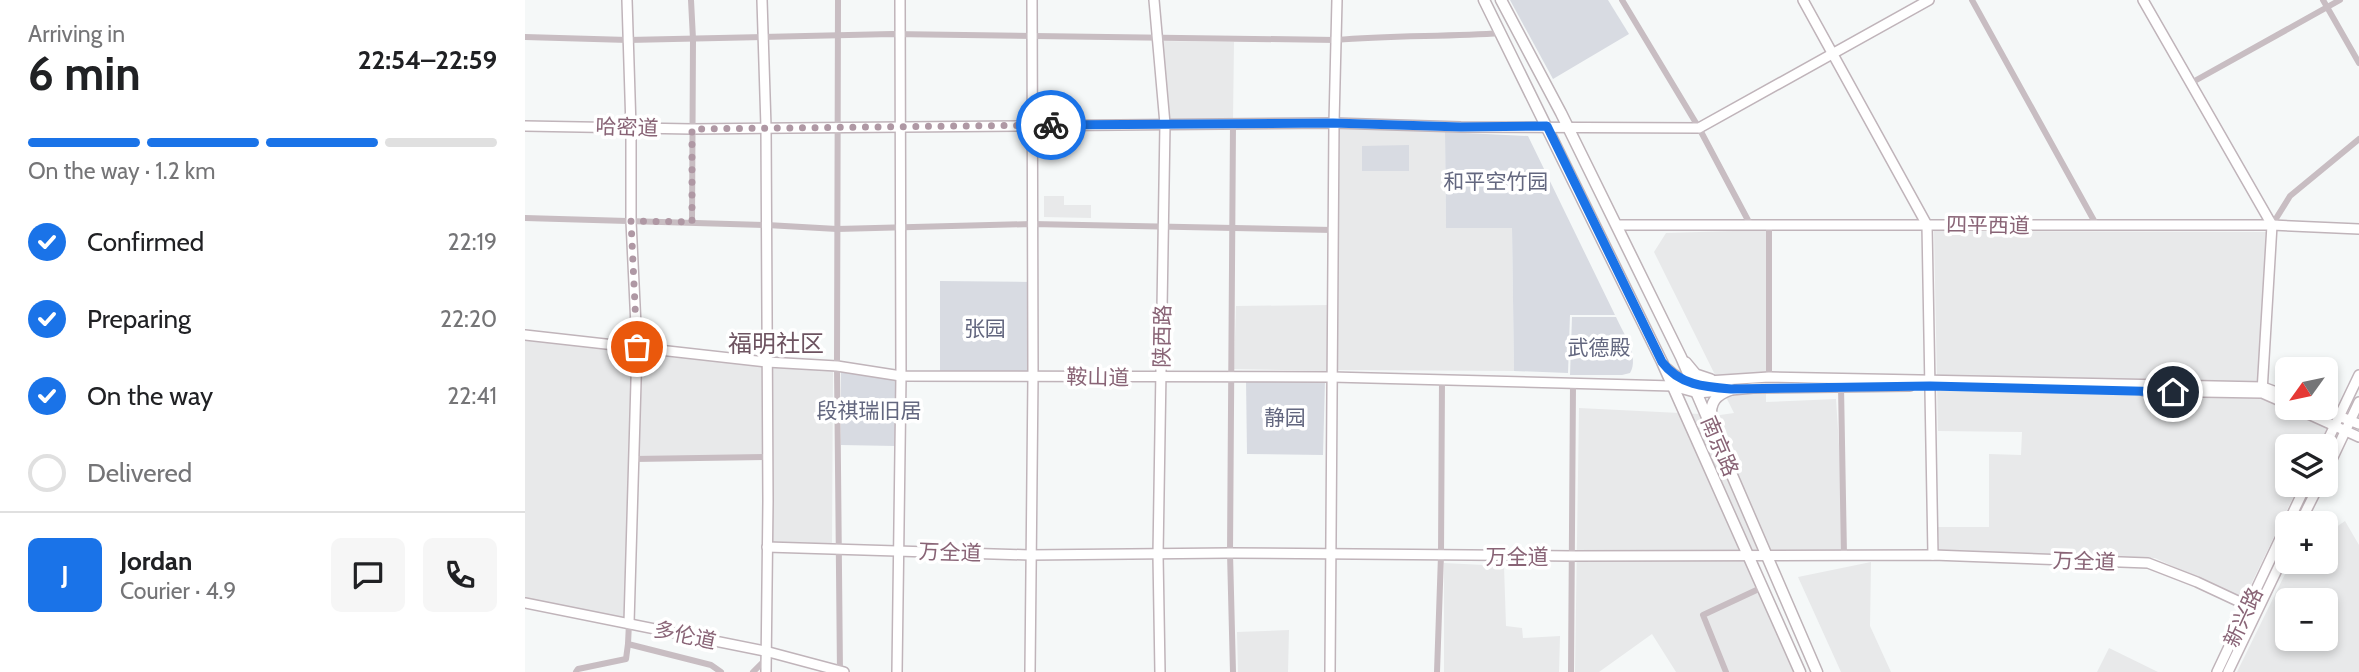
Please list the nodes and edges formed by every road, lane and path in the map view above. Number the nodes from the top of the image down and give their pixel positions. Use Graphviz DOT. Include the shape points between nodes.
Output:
graph roads {
  1 [pos="627,0"];
  2 [pos="691,0"];
  3 [pos="762,0"];
  4 [pos="838,0"];
  5 [pos="900,0"];
  6 [pos="1032,0"];
  7 [pos="1154,0"];
  8 [pos="1337,0"];
  9 [pos="1484,0"];
  10 [pos="1501,0"];
  11 [pos="1622,0"];
  12 [pos="1803,0"];
  13 [pos="1929,0"];
  14 [pos="1972,0"];
  15 [pos="2143,0"];
  16 [pos="2323,0"];
  17 [pos="2340,0"];
  18 [pos="2327,7"];
  19 [pos="1501,33"];
  20 [pos="838,35"];
  21 [pos="901,36"];
  22 [pos="525,37"];
  23 [pos="1033,37"];
  24 [pos="1157,37"];
  25 [pos="693,39"];
  26 [pos="763,39"];
  27 [pos="628,40"];
  28 [pos="1336,40"];
  29 [pos="1832,55"];
  30 [pos="2359,63"];
  31 [pos="2191,83"];
  32 [pos="1333,123"];
  33 [pos="1034,124"];
  34 [pos="1165,124"];
  35 [pos="1233,124"];
  36 [pos="525,126"];
  37 [pos="1547,126"];
  38 [pos="766,127"];
  39 [pos="837,127"];
  40 [pos="902,127"];
  41 [pos="1568,127"];
  42 [pos="631,128"];
  43 [pos="1699,128"];
  44 [pos="692,129"];
  45 [pos="2359,139"];
  46 [pos="525,218"];
  47 [pos="631,221"];
  48 [pos="692,222"];
  49 [pos="1032,224"];
  50 [pos="1750,224"];
  51 [pos="1769,224"];
  52 [pos="767,225"];
  53 [pos="1617,225"];
  54 [pos="1927,225"];
  55 [pos="2271,225"];
  56 [pos="2097,226"];
  57 [pos="1164,228"];
  58 [pos="837,229"];
  59 [pos="902,229"];
  60 [pos="1233,229"];
  61 [pos="2359,229"];
  62 [pos="1333,230"];
  63 [pos="525,335"];
  64 [pos="637,347"];
  65 [pos="1678,351"];
  66 [pos="767,362"];
  67 [pos="1662,362"];
  68 [pos="837,366"];
  69 [pos="2359,375"];
  70 [pos="901,376"];
  71 [pos="1034,376"];
  72 [pos="1161,377"];
  73 [pos="1230,377"];
  74 [pos="1332,377"];
  75 [pos="1769,377"];
  76 [pos="1442,380"];
  77 [pos="1716,380"];
  78 [pos="1841,383"];
  79 [pos="1930,383"];
  80 [pos="1573,385"];
  81 [pos="1694,385"];
  82 [pos="1673,386"];
  83 [pos="1731,389"];
  84 [pos="2262,390"];
  85 [pos="2275,393"];
  86 [pos="2275,397"];
  87 [pos="2359,402"];
  88 [pos="2340,416"];
  89 [pos="2322,420"];
  90 [pos="2355,422"];
  91 [pos="2335,426"];
  92 [pos="1713,428"];
  93 [pos="2346,431"];
  94 [pos="2331,434"];
  95 [pos="2359,437"];
  96 [pos="2338,447"];
  97 [pos="768,457"];
  98 [pos="633,459"];
  99 [pos="767,547"];
  100 [pos="838,550"];
  101 [pos="899,550"];
  102 [pos="1230,553"];
  103 [pos="2275,553"];
  104 [pos="1030,555"];
  105 [pos="1158,555"];
  106 [pos="1332,555"];
  107 [pos="1441,555"];
  108 [pos="1749,555"];
  109 [pos="1766,555"];
  110 [pos="1844,555"];
  111 [pos="1933,555"];
  112 [pos="1573,556"];
  113 [pos="2275,569"];
  114 [pos="1763,587"];
  115 [pos="525,603"];
  116 [pos="2252,608"];
  117 [pos="629,623"];
  118 [pos="628,644"];
  119 [pos="766,655"];
  120 [pos="576,672"];
  121 [pos="721,672"];
  122 [pos="753,672"];
  123 [pos="766,672"];
  124 [pos="841,672"];
  125 [pos="897,672"];
  126 [pos="1030,672"];
  127 [pos="1160,672"];
  128 [pos="1233,672"];
  129 [pos="1330,672"];
  130 [pos="1437,672"];
  131 [pos="1571,672"];
  132 [pos="1726,672"];
  133 [pos="1800,672"];
  134 [pos="1817,672"];
  135 [pos="2217,672"];
  136 [pos="2228,672"];
  1 -- 27 [label="street"];
  2 -- 25 [label="street"];
  3 -- 26 [label="street"];
  4 -- 20 [label="street"];
  5 -- 21 [label="street"];
  6 -- 23 [label="street"];
  7 -- 24 [label="street, 陕西路"];
  8 -- 28 [label="street"];
  9 -- 19 [label="main road, 南京路"];
  10 -- 41 [label="main road, 南京路"];
  11 -- 43 [label="street"];
  12 -- 29 [label="street"];
  13 -- 29 [label="street"];
  14 -- 56 [label="street"];
  15 -- 31 [label="street"];
  16 -- 18 [label="street"];
  17 -- 18 [label="street"];
  18 -- 30 [label="street"];
  18 -- 31 [label="street"];
  19 -- 28 [label="street"];
  19 -- 37 [label="main road, 南京路"];
  20 -- 21 [label="street"];
  20 -- 26 [label="street"];
  20 -- 39 [label="street"];
  21 -- 23 [label="street"];
  21 -- 40 [label="street"];
  22 -- 27 [label="street"];
  23 -- 24 [label="street"];
  23 -- 33 [label="street"];
  24 -- 28 [label="street"];
  24 -- 34 [label="street, 陕西路"];
  25 -- 26 [label="street"];
  25 -- 27 [label="street"];
  25 -- 44 [label="street"];
  26 -- 38 [label="street"];
  27 -- 42 [label="street"];
  28 -- 32 [label="street"];
  29 -- 43 [label="street"];
  29 -- 54 [label="street"];
  31 -- 55 [label="street"];
  32 -- 35 [label="street, 哈密道"];
  32 -- 37 [label="street, 哈密道"];
  32 -- 62 [label="street"];
  33 -- 34 [label="street, 哈密道"];
  33 -- 40 [label="street, 哈密道"];
  33 -- 49 [label="street"];
  34 -- 35 [label="street, 哈密道"];
  34 -- 57 [label="street, 陕西路"];
  35 -- 60 [label="street"];
  36 -- 42 [label="street, 哈密道"];
  37 -- 41 [label="street, 哈密道"];
  37 -- 67 [label="main road, 南京路"];
  38 -- 39 [label="street, 哈密道"];
  38 -- 44 [label="street, 哈密道"];
  38 -- 52 [label="street"];
  39 -- 40 [label="street, 哈密道"];
  39 -- 58 [label="street"];
  40 -- 59 [label="street"];
  41 -- 43 [label="street, 哈密道"];
  41 -- 53 [label="main road, 南京路"];
  42 -- 44 [label="street, 哈密道"];
  42 -- 47 [label="street"];
  43 -- 50 [label="street"];
  44 -- 48 [label="street"];
  45 -- 55 [label="street" via="2290,196"];
  46 -- 47 [label="street"];
  47 -- 48 [label="street"];
  47 -- 64 [label="street"];
  48 -- 52 [label="street"];
  49 -- 57 [label="street"];
  49 -- 59 [label="street"];
  49 -- 71 [label="street"];
  50 -- 51 [label="street, 四平西道"];
  50 -- 53 [label="street, 四平西道"];
  51 -- 54 [label="street, 四平西道"];
  51 -- 75 [label="street"];
  52 -- 58 [label="street"];
  52 -- 66 [label="street"];
  53 -- 65 [label="main road, 南京路"];
  54 -- 56 [label="street, 四平西道"];
  54 -- 79 [label="street"];
  55 -- 56 [label="street, 四平西道"];
  55 -- 61 [label="street, 四平西道"];
  55 -- 84 [label="street"];
  57 -- 60 [label="street"];
  57 -- 72 [label="street, 陕西路"];
  58 -- 59 [label="street"];
  58 -- 68 [label="street"];
  59 -- 70 [label="street"];
  60 -- 62 [label="street"];
  60 -- 73 [label="street"];
  62 -- 74 [label="street"];
  63 -- 64 [label="street, 鞍山道"];
  64 -- 66 [label="street, 鞍山道"];
  64 -- 98 [label="street"];
  65 -- 77 [label="street" via="1696,373"];
  65 -- 81 [label="main road, 南京路"];
  66 -- 68 [label="street, 鞍山道"];
  66 -- 97 [label="street"];
  67 -- 81 [label="main road" via="1674,376"];
  67 -- 82 [label="main road, 南京路"];
  68 -- 70 [label="street, 鞍山道"];
  68 -- 100 [label="street"];
  69 -- 88 [label="street"];
  70 -- 71 [label="street, 鞍山道"];
  70 -- 101 [label="street"];
  71 -- 72 [label="street, 鞍山道"];
  71 -- 104 [label="street"];
  72 -- 73 [label="street, 鞍山道"];
  72 -- 105 [label="street, 陕西路"];
  73 -- 74 [label="street, 鞍山道"];
  73 -- 102 [label="street"];
  74 -- 76 [label="street, 鞍山道"];
  74 -- 106 [label="street"];
  75 -- 77 [label="street, 鞍山道"];
  75 -- 78 [label="street, 鞍山道"];
  76 -- 80 [label="street, 鞍山道"];
  76 -- 107 [label="street"];
  77 -- 81 [label="street, 鞍山道"];
  78 -- 79 [label="street, 鞍山道"];
  78 -- 83 [label="street, 鞍山道"];
  78 -- 110 [label="street"];
  79 -- 84 [label="street, 鞍山道"];
  79 -- 111 [label="street"];
  80 -- 82 [label="street, 鞍山道"];
  80 -- 112 [label="street"];
  81 -- 82 [label="street, 鞍山道"];
  81 -- 83 [label="main road"];
  81 -- 92 [label="main road, 南京路"];
  82 -- 108 [label="main road, 南京路"];
  83 -- 92 [label="main road" via="1712,403"];
  84 -- 85 [label="street, 鞍山道"];
  84 -- 86 [label="street, 鞍山道"];
  87 -- 90 [label="street"];
  88 -- 90 [label="street"];
  88 -- 91 [label="street"];
  89 -- 91 [label="street"];
  90 -- 93 [label="street"];
  91 -- 93 [label="street"];
  91 -- 94 [label="street"];
  92 -- 109 [label="main road, 南京路"];
  93 -- 95 [label="street"];
  93 -- 96 [label="street"];
  97 -- 98 [label="street"];
  97 -- 99 [label="street"];
  98 -- 117 [label="street"];
  99 -- 100 [label="street, 万全道"];
  99 -- 119 [label="street"];
  100 -- 101 [label="street, 万全道"];
  100 -- 124 [label="street"];
  101 -- 104 [label="street, 万全道"];
  101 -- 125 [label="street"];
  102 -- 105 [label="street, 万全道"];
  102 -- 106 [label="street, 万全道"];
  102 -- 128 [label="street"];
  103 -- 116 [label="street, 新兴路"];
  104 -- 105 [label="street, 万全道"];
  104 -- 126 [label="street"];
  105 -- 127 [label="street, 陕西路"];
  106 -- 107 [label="street, 万全道"];
  106 -- 129 [label="street"];
  107 -- 112 [label="street, 万全道"];
  107 -- 130 [label="street"];
  108 -- 109 [label="street, 万全道"];
  108 -- 112 [label="street, 万全道"];
  108 -- 114 [label="main road, 南京路"];
  109 -- 110 [label="street, 万全道"];
  109 -- 134 [label="main road, 南京路"];
  110 -- 111 [label="street, 万全道"];
  111 -- 116 [label="street, 万全道" via="2148,564"];
  112 -- 131 [label="street"];
  113 -- 116 [label="street"];
  114 -- 132 [label="street" via="1703,615"];
  114 -- 133 [label="main road, 南京路"];
  115 -- 117 [label="street, 多伦道"];
  116 -- 135 [label="street, 新兴路"];
  116 -- 136 [label="street"];
  117 -- 118 [label="street"];
  117 -- 119 [label="street, 多伦道"];
  118 -- 120 [label="street" via="627,659"];
  118 -- 121 [label="street" via="711,665"];
  119 -- 122 [label="street"];
  119 -- 123 [label="street"];
  119 -- 124 [label="street, 多伦道"];
}
